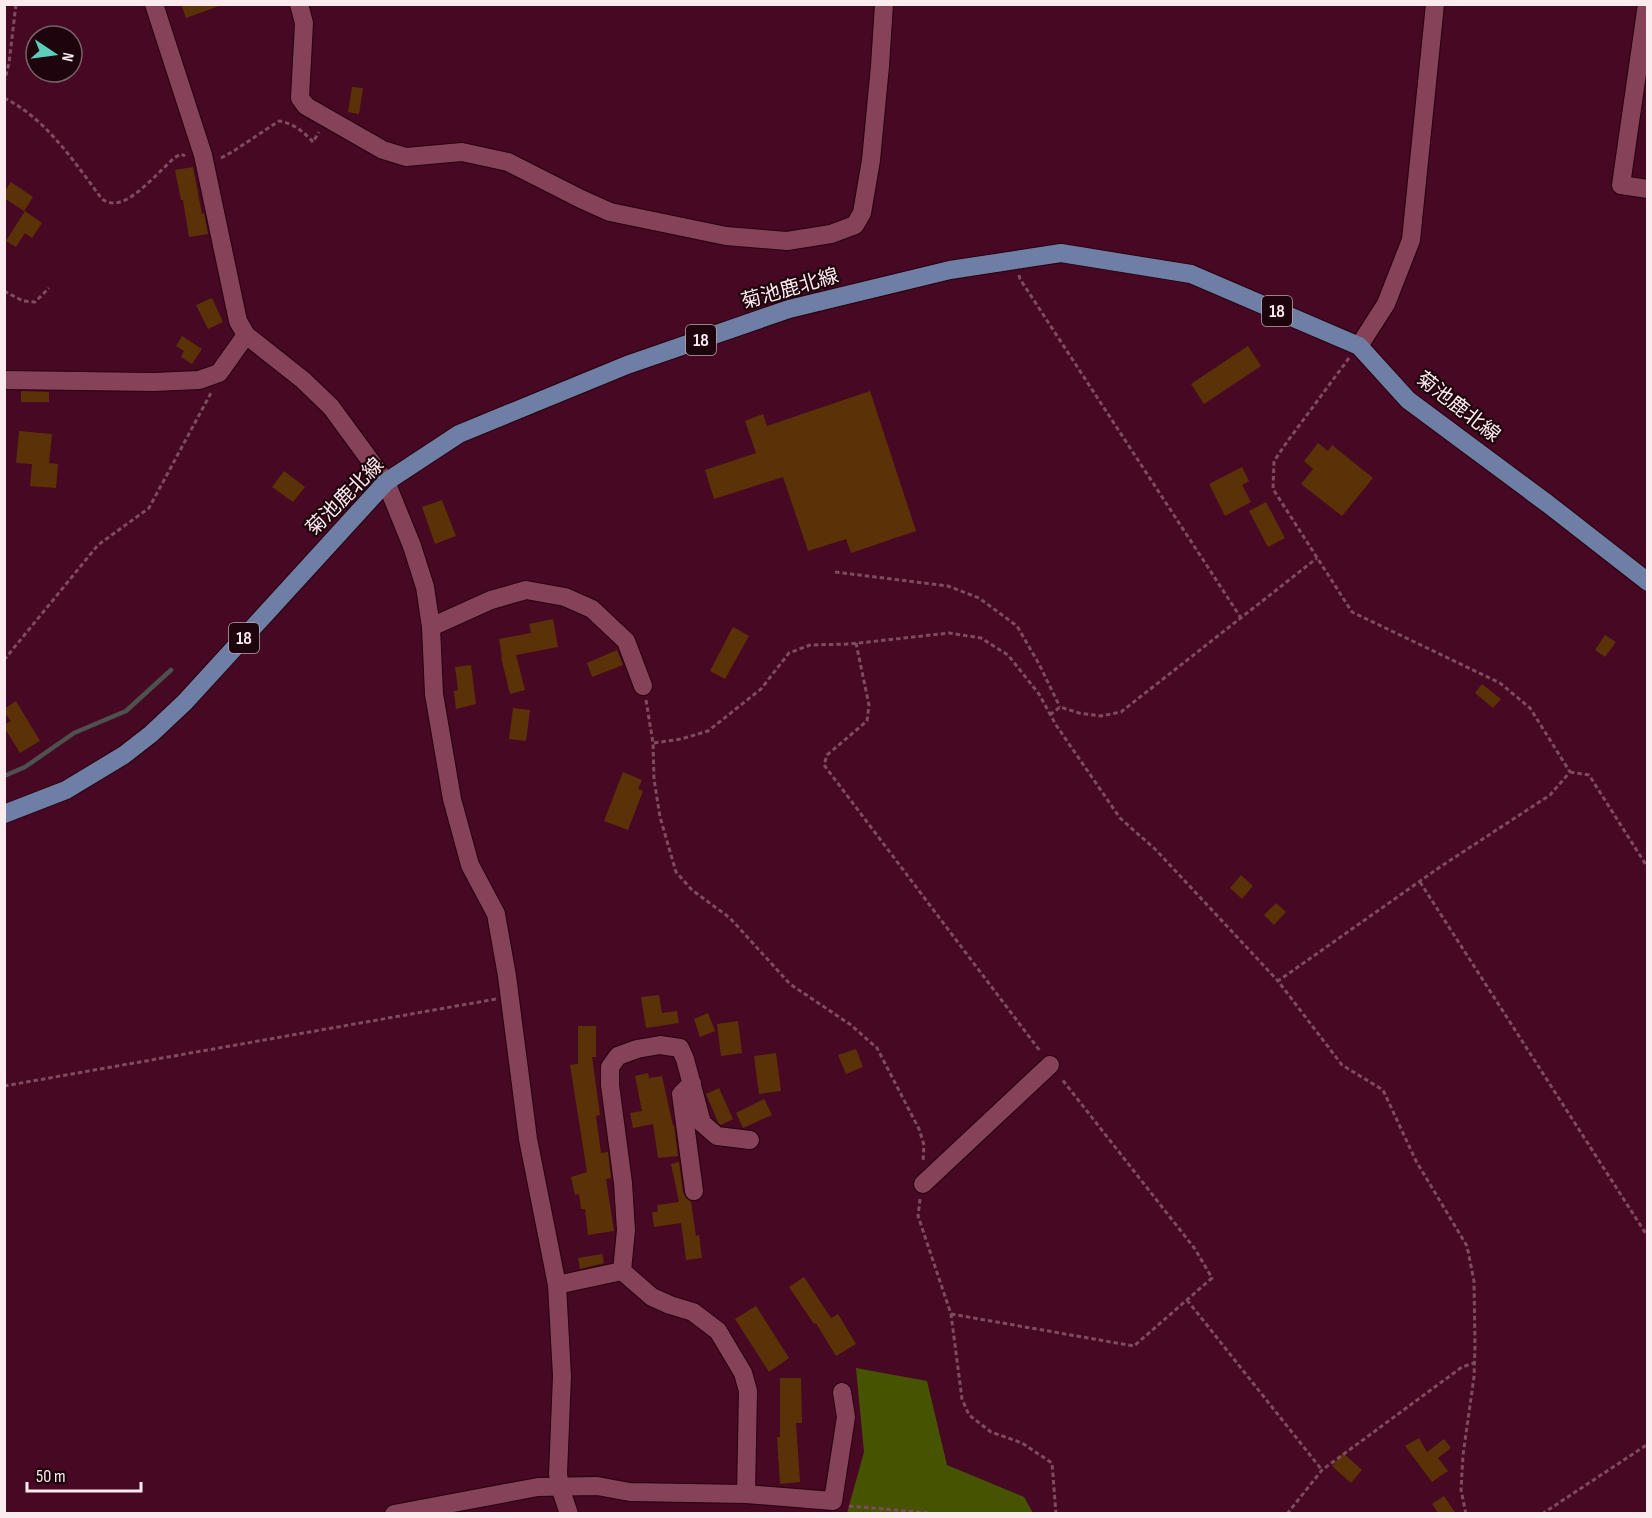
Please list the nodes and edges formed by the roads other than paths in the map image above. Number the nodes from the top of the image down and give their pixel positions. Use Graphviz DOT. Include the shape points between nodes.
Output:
graph roads {
  1 [pos="154,4"];
  2 [pos="299,4"];
  3 [pos="884,4"];
  4 [pos="1435,4"];
  5 [pos="1647,4"];
  6 [pos="1647,189"];
  7 [pos="246,335"];
  8 [pos="1359,346"];
  9 [pos="4,380"];
  10 [pos="386,482"];
  11 [pos="1647,582"];
  12 [pos="431,627"];
  13 [pos="644,687"];
  14 [pos="4,814"];
  15 [pos="1050,1065"];
  16 [pos="692,1083"];
  17 [pos="750,1140"];
  18 [pos="923,1184"];
  19 [pos="694,1191"];
  20 [pos="622,1271"];
  21 [pos="557,1285"];
  22 [pos="842,1392"];
  23 [pos="560,1487"];
  24 [pos="746,1494"];
  25 [pos="394,1514"];
  26 [pos="569,1514"];
  1 -- 7 [label="street" via="206,166 238,321"];
  2 -- 3 [label="street" via="304,23 300,98 306,106 383,150 406,157 462,152 508,162 610,212 726,236 787,241 831,234 855,225 862,213 871,160"];
  4 -- 8 [label="street" via="1411,240 1386,304"];
  5 -- 6 [label="street" via="1621,185"];
  7 -- 9 [label="street" via="219,373 199,380"];
  7 -- 10 [label="street" via="331,407"];
  8 -- 10 [label="main road, 菊池鹿北線 / 18" via="1191,274 1061,253 950,270 789,309 627,365 459,434"];
  8 -- 11 [label="main road, 菊池鹿北線 / 18" via="1408,400"];
  10 -- 12 [label="street" via="425,587"];
  10 -- 14 [label="main road, 菊池鹿北線 / 18" via="193,694 151,734 66,790"];
  12 -- 13 [label="street" via="491,600 526,590 565,597 592,609 626,640"];
  12 -- 21 [label="street" via="434,694 452,800 470,865 496,915 528,1139"];
  15 -- 18 [label="street"];
  16 -- 17 [label="street" via="702,1123 717,1136"];
  16 -- 19 [label="street" via="681,1094"];
  16 -- 20 [label="street" via="680,1048 660,1045 637,1049 618,1056 610,1067 626,1230"];
  20 -- 21 [label="street"];
  20 -- 24 [label="street" via="652,1297 693,1312 718,1331 742,1373 748,1391"];
  21 -- 23 [label="street" via="562,1376"];
  22 -- 24 [label="street" via="846,1417 833,1501"];
  23 -- 24 [label="street"];
  23 -- 25 [label="street" via="538,1487"];
  23 -- 26 [label="street"];
}
